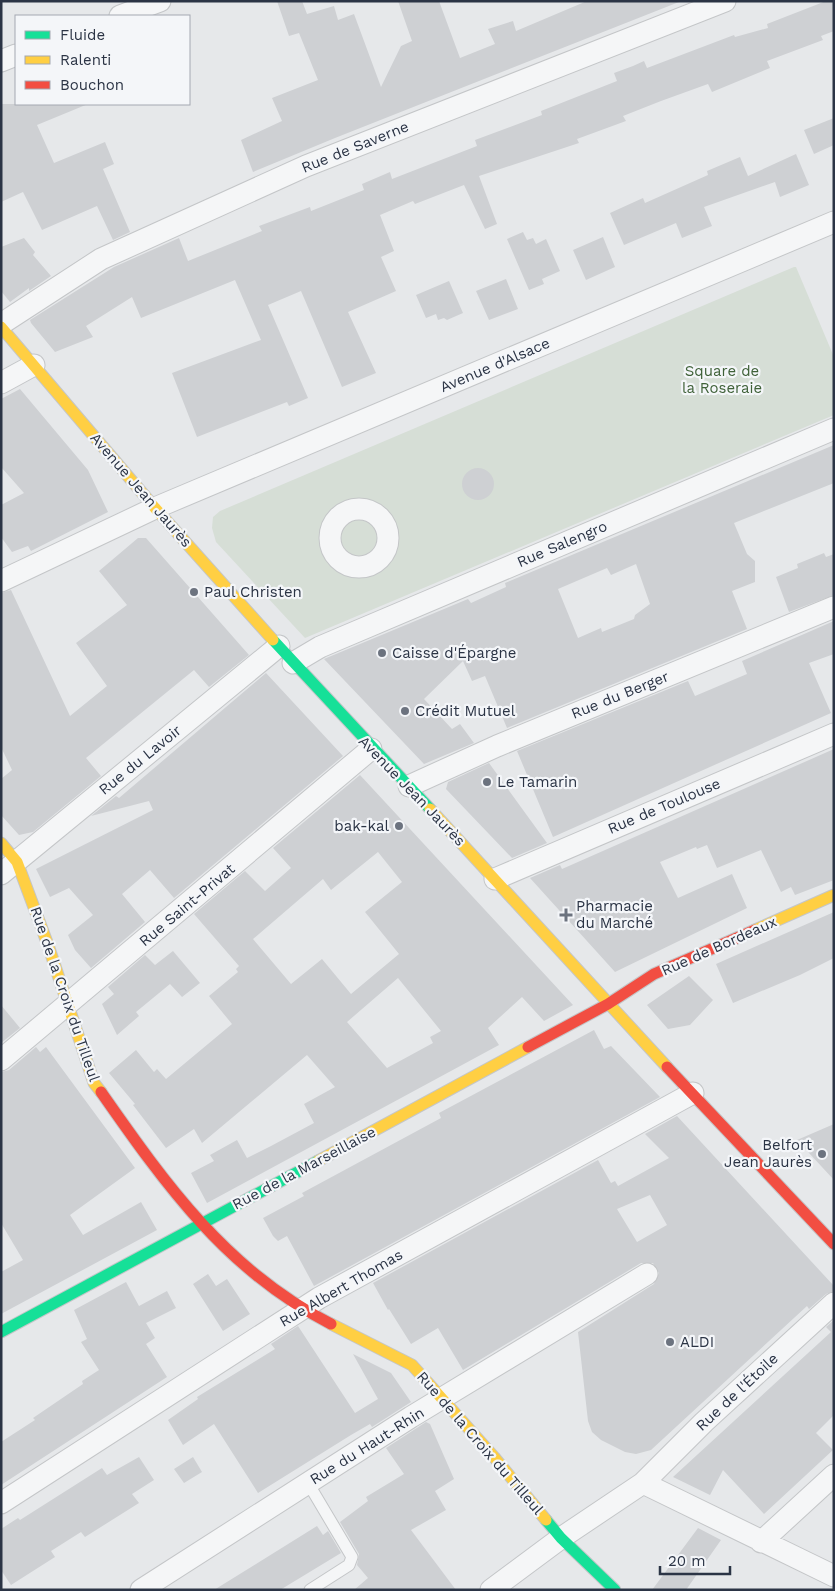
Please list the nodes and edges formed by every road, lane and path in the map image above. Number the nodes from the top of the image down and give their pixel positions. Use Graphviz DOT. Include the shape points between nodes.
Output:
graph roads {
  1 [pos="160,1"];
  2 [pos="725,1"];
  3 [pos="123,15"];
  4 [pos="15,55"];
  5 [pos="1,61"];
  6 [pos="834,222"];
  7 [pos="1,326"];
  8 [pos="34,364"];
  9 [pos="1,383"];
  10 [pos="834,429"];
  11 [pos="156,508"];
  12 [pos="1,581"];
  13 [pos="834,607"];
  14 [pos="279,646"];
  15 [pos="293,663"];
  16 [pos="834,734"];
  17 [pos="372,749"];
  18 [pos="409,786"];
  19 [pos="1,843"];
  20 [pos="9,868"];
  21 [pos="495,879"];
  22 [pos="834,895"];
  23 [pos="608,1004"];
  24 [pos="67,1005"];
  25 [pos="1,1060"];
  26 [pos="694,1093"];
  27 [pos="200,1224"];
  28 [pos="834,1244"];
  29 [pos="647,1274"];
  30 [pos="834,1303"];
  31 [pos="302,1309"];
  32 [pos="1,1332"];
  33 [pos="443,1398"];
  34 [pos="834,1475"];
  35 [pos="308,1483"];
  36 [pos="643,1483"];
  37 [pos="1,1503"];
  38 [pos="561,1538"];
  39 [pos="761,1542"];
  40 [pos="834,1576"];
  41 [pos="497,1588"];
  42 [pos="141,1590"];
  43 [pos="310,1590"];
  44 [pos="614,1590"];
  1 -- 3 [label="street"];
  2 -- 7 [label="street, Rue de Saverne" via="306,166 101,259"];
  4 -- 5 [label="street"];
  6 -- 11 [label="street, Avenue d'Alsace"];
  7 -- 8 [label="street, Avenue Jean Jaurès"];
  8 -- 9 [label="street"];
  8 -- 11 [label="street, Avenue Jean Jaurès"];
  10 -- 15 [label="street, Rue Salengro" via="320,647"];
  11 -- 12 [label="street, Avenue d'Alsace"];
  11 -- 14 [label="street, Avenue Jean Jaurès"];
  13 -- 18 [label="street, Rue du Berger" via="497,746"];
  14 -- 15 [label="street, Avenue Jean Jaurès"];
  14 -- 20 [label="street, Rue du Lavoir"];
  15 -- 17 [label="street, Avenue Jean Jaurès"];
  16 -- 21 [label="street, Rue de Toulouse"];
  17 -- 18 [label="street, Avenue Jean Jaurès"];
  17 -- 24 [label="street, Rue Saint-Privat"];
  18 -- 21 [label="street, Avenue Jean Jaurès"];
  19 -- 20 [label="street, Rue de la Croix du Tilleul"];
  20 -- 24 [label="street, Rue de la Croix du Tilleul" via="48,945"];
  21 -- 23 [label="street, Avenue Jean Jaurès"];
  22 -- 23 [label="street, Rue de Bordeaux" via="654,974"];
  23 -- 26 [label="street, Avenue Jean Jaurès"];
  23 -- 27 [label="street, Rue de la Marseillaise"];
  24 -- 25 [label="street, Rue Saint-Privat"];
  24 -- 27 [label="street, Rue de la Croix du Tilleul" via="94,1083 156,1170"];
  26 -- 28 [label="street, Avenue Jean Jaurès"];
  26 -- 31 [label="street, Rue Albert Thomas"];
  27 -- 31 [label="street, Rue de la Croix du Tilleul" via="235,1259"];
  27 -- 32 [label="street, Rue de la Marseillaise"];
  29 -- 33 [label="street, Rue du Haut-Rhin"];
  30 -- 36 [label="street, Rue de l'Étoile" via="704,1422"];
  31 -- 33 [label="street, Rue de la Croix du Tilleul" via="412,1366"];
  31 -- 37 [label="street, Rue Albert Thomas"];
  33 -- 35 [label="street, Rue du Haut-Rhin"];
  33 -- 38 [label="street, Rue de la Croix du Tilleul"];
  34 -- 39 [label="street"];
  35 -- 42 [label="street, Rue du Haut-Rhin"];
  35 -- 43 [label="lane" via="352,1557 349,1565"];
  36 -- 38 [label="street"];
  36 -- 39 [label="street"];
  38 -- 41 [label="street"];
  38 -- 44 [label="street, Rue de la Croix du Tilleul"];
  39 -- 40 [label="street"];
}
